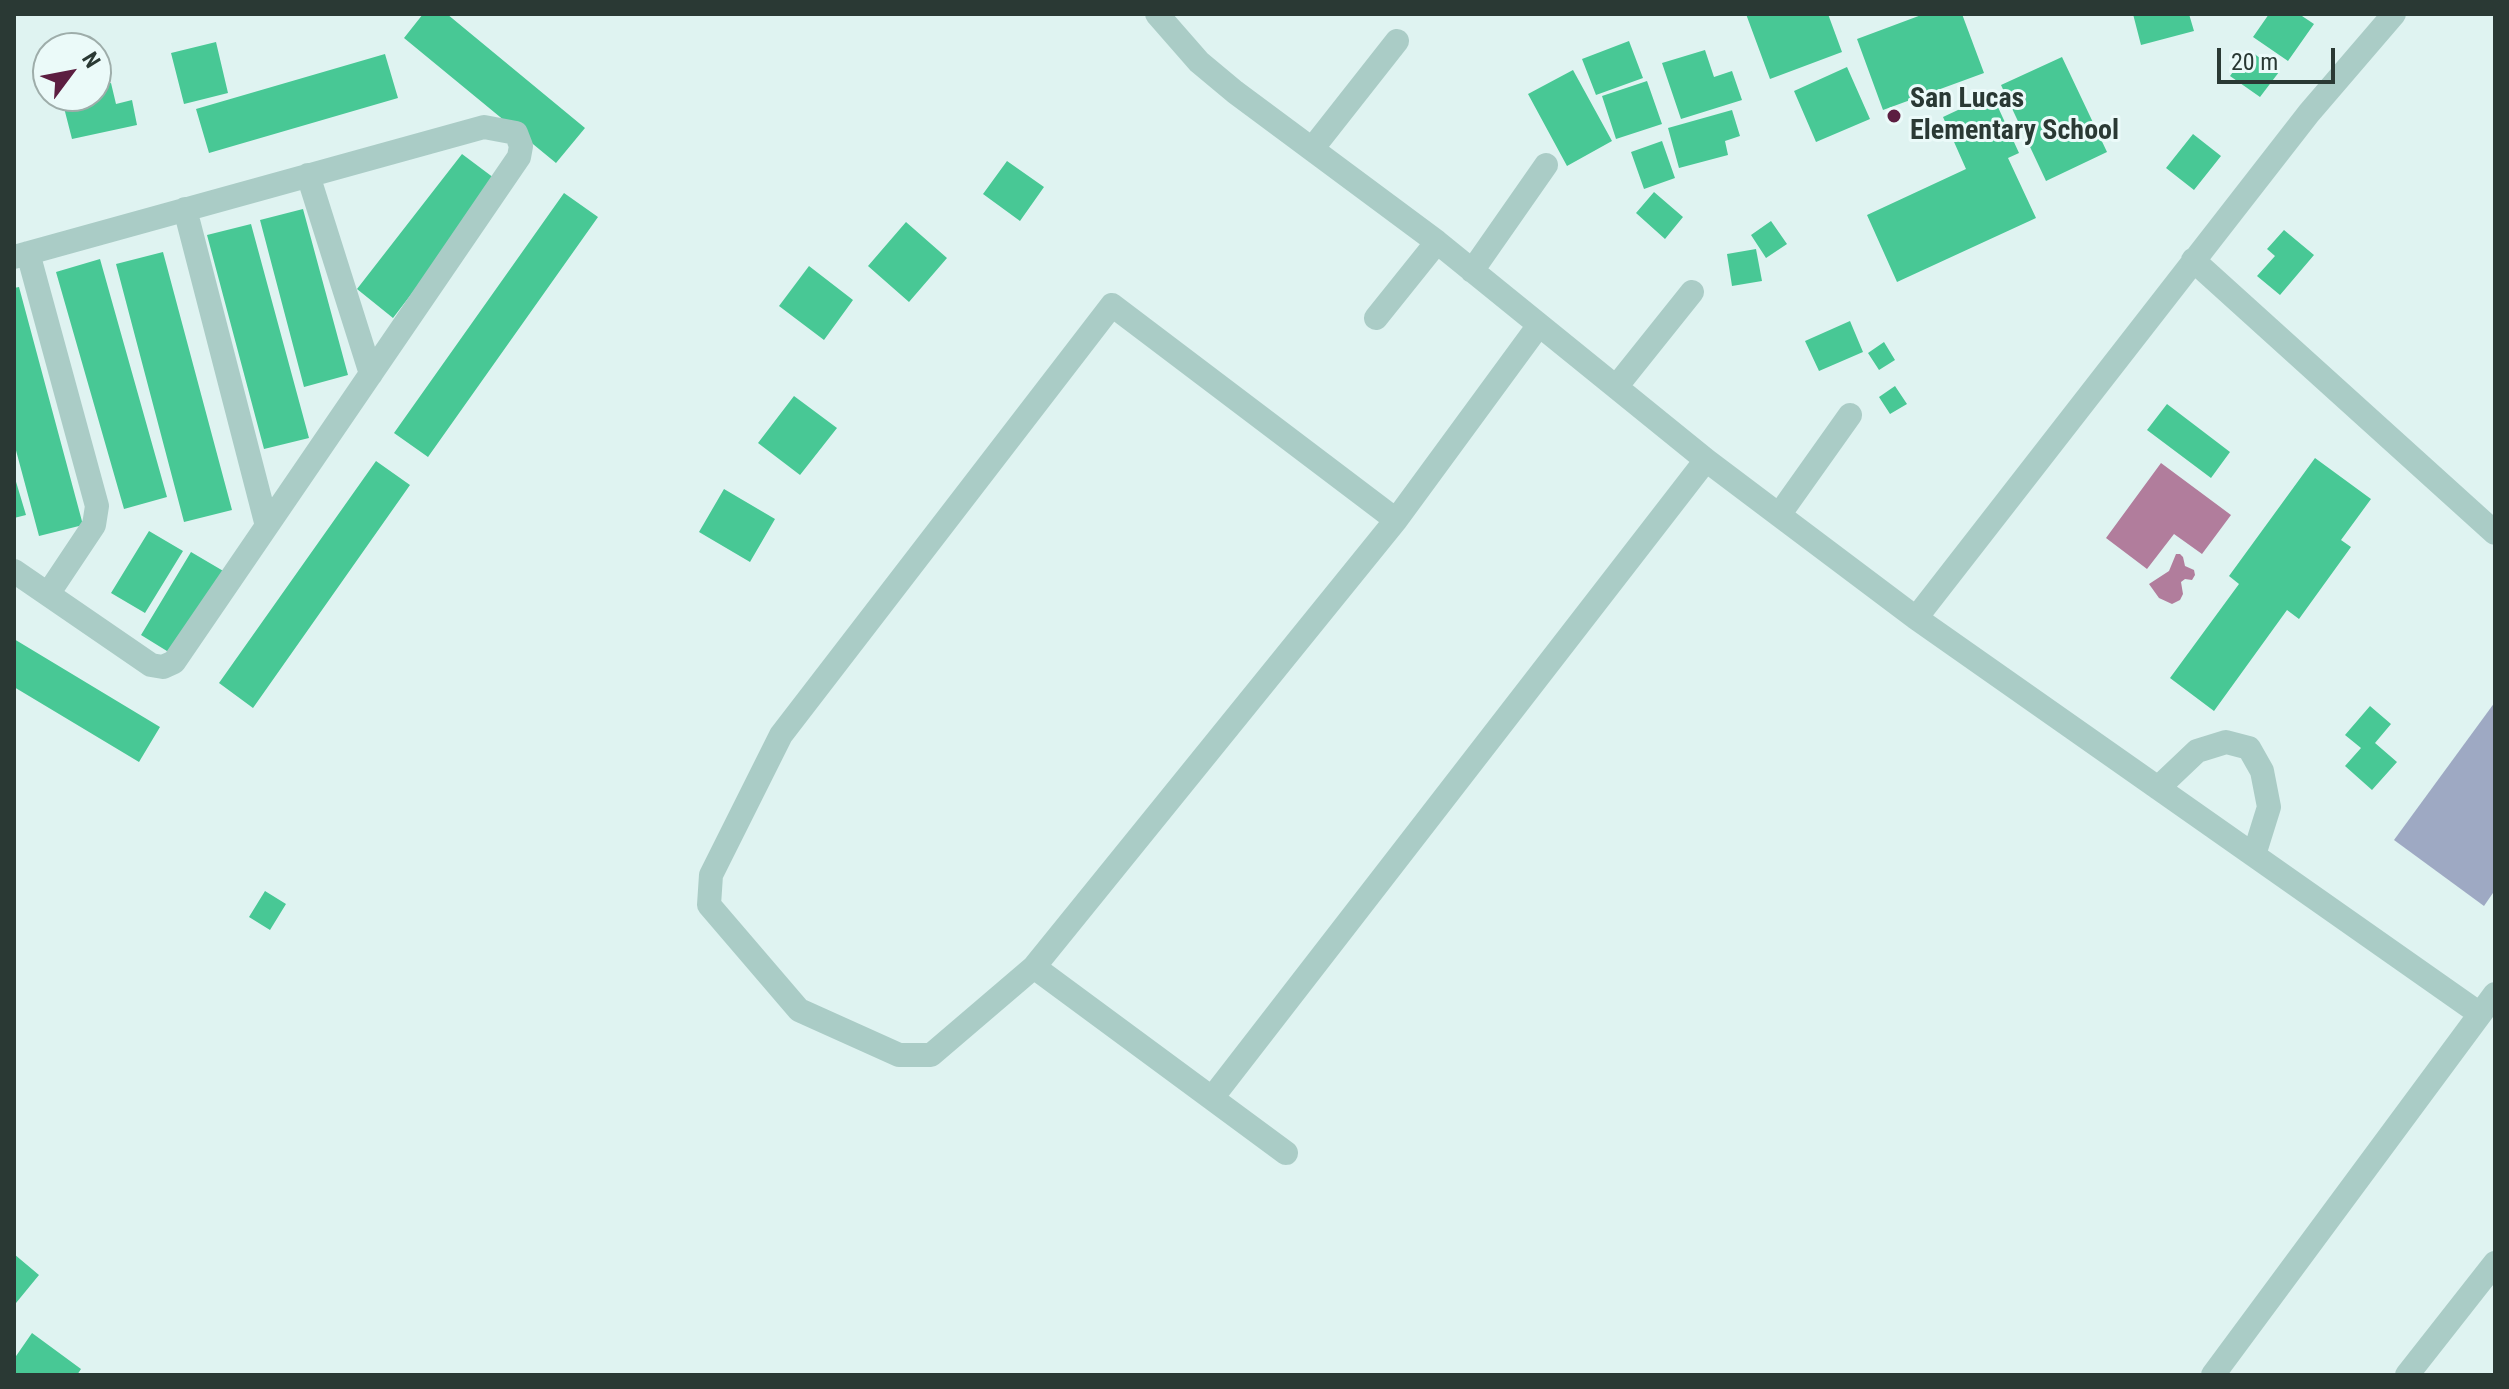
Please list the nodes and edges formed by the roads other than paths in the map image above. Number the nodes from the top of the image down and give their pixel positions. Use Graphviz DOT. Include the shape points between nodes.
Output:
graph roads {
  1 [pos="1157,14"];
  2 [pos="2394,14"];
  3 [pos="1397,41"];
  4 [pos="1312,149"];
  5 [pos="1546,165"];
  6 [pos="308,175"];
  7 [pos="185,209"];
  8 [pos="1437,242"];
  9 [pos="21,255"];
  10 [pos="2193,260"];
  11 [pos="1472,271"];
  12 [pos="1692,292"];
  13 [pos="1376,318"];
  14 [pos="1539,325"];
  15 [pos="371,374"];
  16 [pos="1616,387"];
  17 [pos="1850,415"];
  18 [pos="1706,460"];
  19 [pos="1779,515"];
  20 [pos="1396,520"];
  21 [pos="267,526"];
  22 [pos="2495,533"];
  23 [pos="14,571"];
  24 [pos="48,594"];
  25 [pos="1916,618"];
  26 [pos="2158,788"];
  27 [pos="2254,855"];
  28 [pos="1034,967"];
  29 [pos="2495,994"];
  30 [pos="2480,1014"];
  31 [pos="1212,1098"];
  32 [pos="1286,1153"];
  33 [pos="2495,1263"];
  34 [pos="2213,1375"];
  35 [pos="2407,1375"];
  1 -- 4 [label="street" via="1199,62"];
  2 -- 10 [label="street"];
  3 -- 4 [label="street"];
  4 -- 8 [label="street"];
  5 -- 11 [label="street"];
  6 -- 7 [label="street"];
  6 -- 15 [label="street"];
  6 -- 15 [label="street" via="484,127 516,133 521,146 519,157"];
  7 -- 9 [label="street"];
  7 -- 21 [label="street"];
  8 -- 11 [label="street"];
  8 -- 13 [label="street"];
  9 -- 24 [label="street" via="97,506 94,525"];
  10 -- 22 [label="street"];
  10 -- 25 [label="street"];
  11 -- 14 [label="street"];
  12 -- 16 [label="street"];
  14 -- 16 [label="street"];
  14 -- 20 [label="street"];
  15 -- 21 [label="street"];
  16 -- 18 [label="street"];
  17 -- 19 [label="street"];
  18 -- 19 [label="street"];
  18 -- 31 [label="street"];
  19 -- 25 [label="street"];
  20 -- 28 [label="street"];
  20 -- 28 [label="street" via="1112,305 781,735 711,875 709,905 799,1010 899,1055 931,1055"];
  21 -- 24 [label="street" via="174,662 163,667 151,665"];
  23 -- 24 [label="street"];
  25 -- 26 [label="street"];
  26 -- 27 [label="street"];
  26 -- 27 [label="street" via="2197,751 2226,742 2249,748 2262,771 2269,807"];
  27 -- 30 [label="street"];
  28 -- 31 [label="street"];
  29 -- 30 [label="street"];
  30 -- 34 [label="street"];
  31 -- 32 [label="street"];
  33 -- 35 [label="street"];
}
